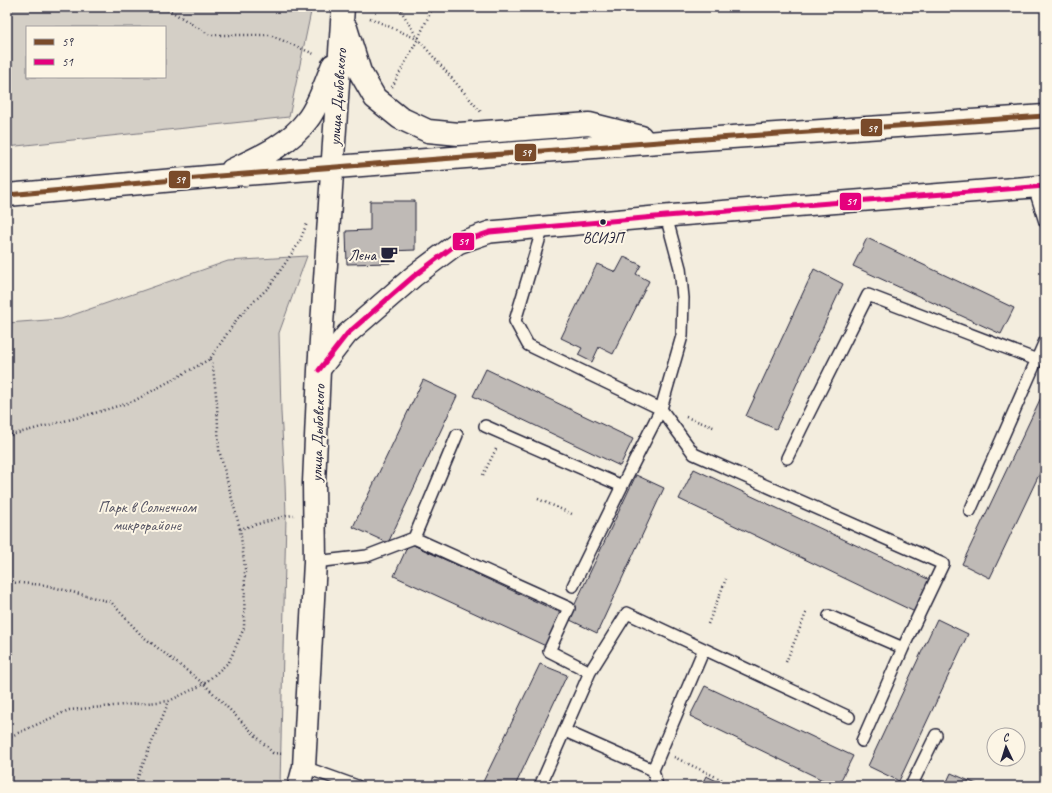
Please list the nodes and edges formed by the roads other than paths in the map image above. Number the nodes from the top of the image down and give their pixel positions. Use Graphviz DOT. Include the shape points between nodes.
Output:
graph roads {
  1 [pos="343,13"];
  2 [pos="340,46"];
  3 [pos="1045,116"];
  4 [pos="659,142"];
  5 [pos="332,167"];
  6 [pos="219,176"];
  7 [pos="1039,187"];
  8 [pos="7,195"];
  9 [pos="666,216"];
  10 [pos="1045,222"];
  11 [pos="543,227"];
  12 [pos="1045,341"];
  13 [pos="1037,360"];
  14 [pos="319,370"];
  15 [pos="661,409"];
  16 [pos="485,426"];
  17 [pos="457,435"];
  18 [pos="787,458"];
  19 [pos="622,486"];
  20 [pos="970,511"];
  21 [pos="414,538"];
  22 [pos="315,562"];
  23 [pos="573,586"];
  24 [pos="829,616"];
  25 [pos="903,648"];
  26 [pos="704,649"];
  27 [pos="590,672"];
  28 [pos="849,717"];
  29 [pos="565,732"];
  30 [pos="936,735"];
  31 [pos="862,741"];
  32 [pos="303,769"];
  33 [pos="653,770"];
  34 [pos="357,786"];
  35 [pos="540,786"];
  36 [pos="657,786"];
  37 [pos="911,786"];
  1 -- 2 [label="main road, улица Дыбовского"];
  1 -- 4 [label="main road" via="360,72 375,98 400,118 428,131 459,134 589,124"];
  2 -- 5 [label="main road, улица Дыбовского"];
  2 -- 6 [label="main road" via="309,118 297,132 267,153"];
  3 -- 4 [label="main road"];
  4 -- 5 [label="main road"];
  5 -- 6 [label="main road"];
  5 -- 14 [label="main road, улица Дыбовского"];
  6 -- 8 [label="main road"];
  7 -- 9 [label="street"];
  7 -- 10 [label="lane"];
  9 -- 11 [label="street"];
  9 -- 15 [label="lane" via="680,268 683,298 682,336"];
  11 -- 14 [label="street" via="490,232 458,243 414,276 347,334"];
  11 -- 15 [label="lane" via="515,321 528,345"];
  12 -- 13 [label="lane"];
  13 -- 18 [label="lane" via="868,295"];
  13 -- 20 [label="lane"];
  14 -- 22 [label="main road, улица Дыбовского" via="314,483"];
  15 -- 19 [label="lane"];
  15 -- 25 [label="lane" via="694,454 943,564"];
  16 -- 19 [label="lane"];
  17 -- 21 [label="lane"];
  19 -- 23 [label="lane"];
  21 -- 22 [label="lane" via="367,556"];
  21 -- 27 [label="lane" via="569,608 549,651"];
  22 -- 32 [label="main road, улица Дыбовского"];
  24 -- 25 [label="lane"];
  25 -- 31 [label="lane"];
  26 -- 27 [label="lane" via="626,613"];
  26 -- 28 [label="lane"];
  26 -- 33 [label="lane"];
  27 -- 29 [label="lane"];
  29 -- 33 [label="lane"];
  29 -- 35 [label="lane"];
  30 -- 37 [label="lane"];
  32 -- 34 [label="lane"];
  33 -- 36 [label="lane"];
}
